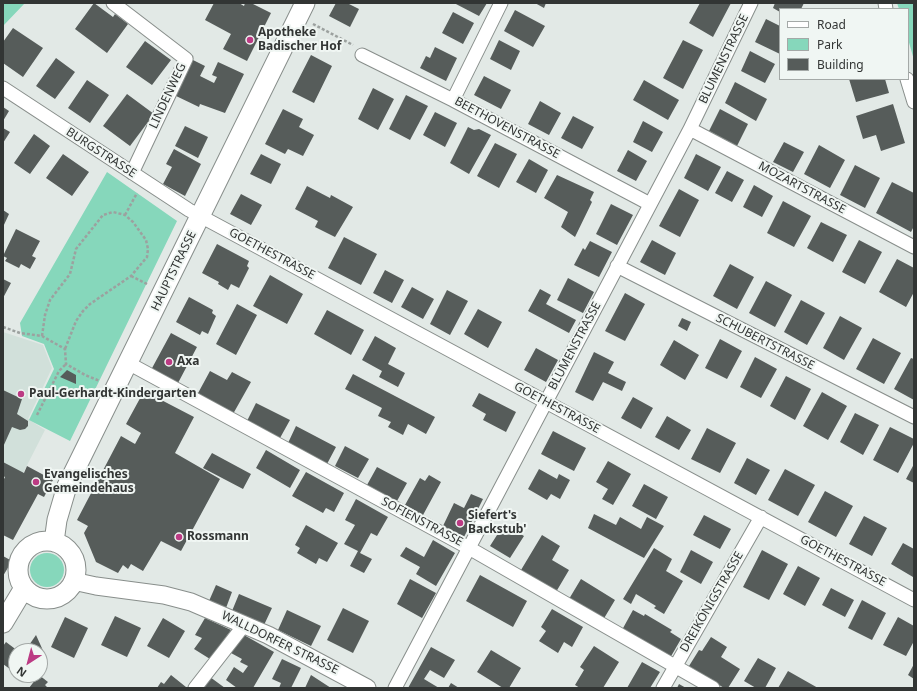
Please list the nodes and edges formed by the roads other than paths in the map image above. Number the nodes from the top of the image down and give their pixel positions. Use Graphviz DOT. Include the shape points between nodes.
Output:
graph roads {
  1 [pos="113,3"];
  2 [pos="501,3"];
  3 [pos="751,3"];
  4 [pos="301,10"];
  5 [pos="362,55"];
  6 [pos="907,80"];
  7 [pos="3,88"];
  8 [pos="453,100"];
  9 [pos="914,102"];
  10 [pos="690,129"];
  11 [pos="132,173"];
  12 [pos="650,204"];
  13 [pos="201,216"];
  14 [pos="914,247"];
  15 [pos="617,266"];
  16 [pos="128,363"];
  17 [pos="546,402"];
  18 [pos="914,417"];
  19 [pos="762,517"];
  20 [pos="54,542"];
  21 [pos="469,548"];
  22 [pos="73,582"];
  23 [pos="24,588"];
  24 [pos="914,600"];
  25 [pos="3,623"];
  26 [pos="244,624"];
  27 [pos="676,666"];
  28 [pos="195,688"];
  29 [pos="367,688"];
  30 [pos="395,688"];
  31 [pos="663,688"];
  32 [pos="713,688"];
  1 -- 11 [label="street, LINDENWEG" via="186,59"];
  2 -- 8 [label="street"];
  3 -- 10 [label="street, BLUMENSTRASSE"];
  4 -- 13 [label="main road, HAUPTSTRASSE"];
  5 -- 8 [label="street, BEETHOVENSTRASSE"];
  6 -- 9 [label="street"];
  7 -- 11 [label="street, BURGSTRASSE"];
  8 -- 12 [label="street, BEETHOVENSTRASSE"];
  10 -- 12 [label="street, BLUMENSTRASSE"];
  10 -- 14 [label="street, MOZARTSTRASSE"];
  11 -- 13 [label="street, BURGSTRASSE"];
  12 -- 15 [label="street, BLUMENSTRASSE"];
  13 -- 16 [label="main road, HAUPTSTRASSE"];
  13 -- 17 [label="street, GOETHESTRASSE"];
  15 -- 17 [label="street, BLUMENSTRASSE"];
  15 -- 18 [label="street, SCHUBERTSTRASSE"];
  16 -- 20 [label="main road, HAUPTSTRASSE" via="67,486 57,520"];
  16 -- 21 [label="street, SOFIENSTRASSE"];
  17 -- 19 [label="street, GOETHESTRASSE"];
  17 -- 21 [label="street, BLUMENSTRASSE"];
  19 -- 24 [label="street, GOETHESTRASSE"];
  19 -- 27 [label="street, DREIKÖNIGSTRASSE"];
  20 -- 22 [label="main road" via="65,548 72,558 75,565"];
  20 -- 23 [label="main road" via="36,543 22,555 18,572"];
  21 -- 27 [label="street, SOFIENSTRASSE"];
  21 -- 30 [label="street, BLUMENSTRASSE"];
  22 -- 23 [label="main road" via="62,594 46,599"];
  22 -- 26 [label="street, WALLDORFER STRASSE" via="191,602"];
  23 -- 25 [label="main road"];
  26 -- 28 [label="street"];
  26 -- 29 [label="street, WALLDORFER STRASSE" via="316,659"];
  27 -- 31 [label="street, DREIKÖNIGSTRASSE"];
  27 -- 32 [label="street, SOFIENSTRASSE"];
}
